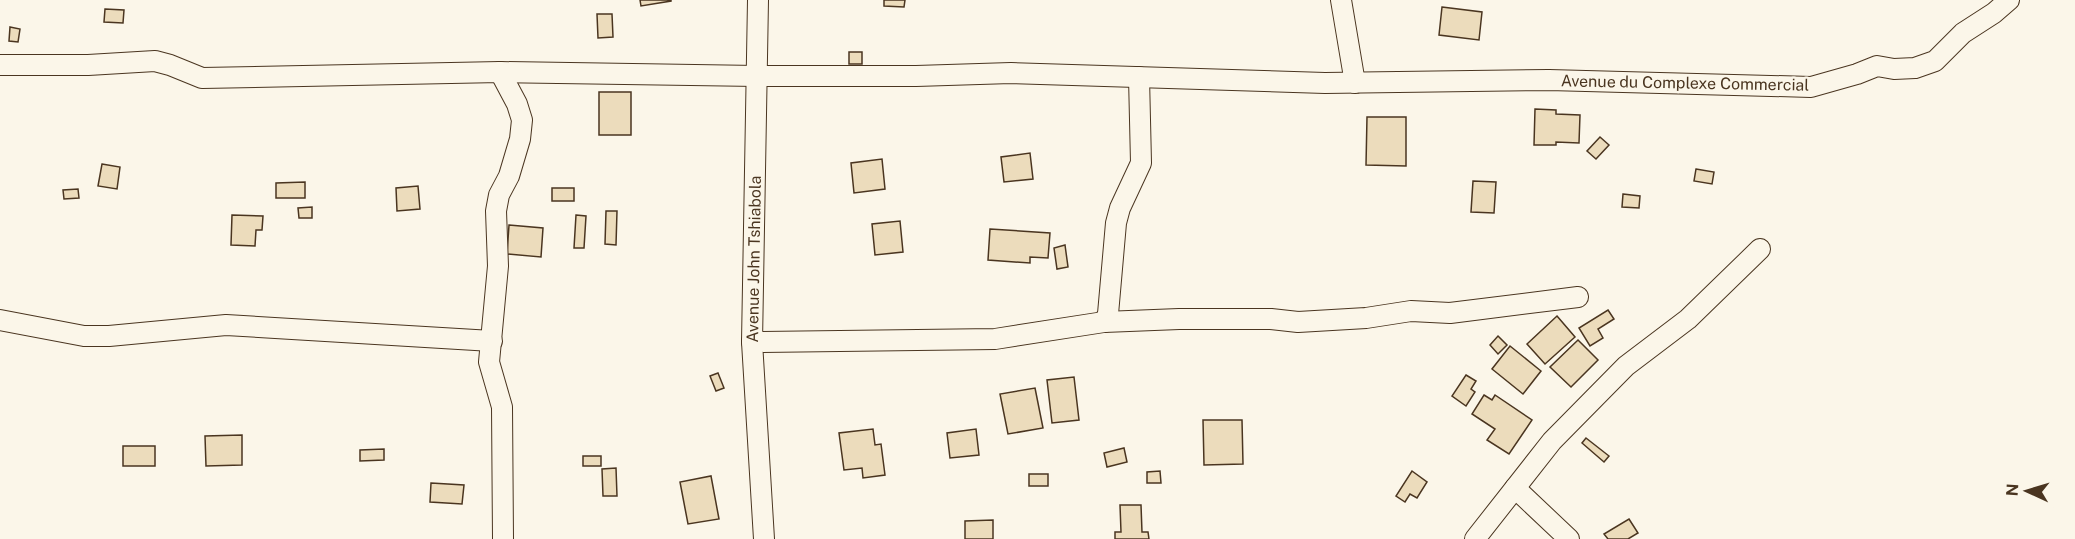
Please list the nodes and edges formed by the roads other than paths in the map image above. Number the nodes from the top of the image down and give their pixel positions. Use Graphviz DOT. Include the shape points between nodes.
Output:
graph roads {
  1 [pos="758,0"];
  2 [pos="1341,0"];
  3 [pos="2009,0"];
  4 [pos="0,65"];
  5 [pos="500,72"];
  6 [pos="757,76"];
  7 [pos="1139,77"];
  8 [pos="1355,83"];
  9 [pos="1760,249"];
  10 [pos="1578,297"];
  11 [pos="0,320"];
  12 [pos="1104,322"];
  13 [pos="492,341"];
  14 [pos="752,342"];
  15 [pos="1515,488"];
  16 [pos="503,539"];
  17 [pos="764,539"];
  18 [pos="1475,539"];
  19 [pos="1569,539"];
  1 -- 6 [label="street, Avenue John Tshiabola"];
  2 -- 8 [label="street"];
  3 -- 8 [label="street, Avenue du Complexe Commercial" via="1963,33 1935,61 1915,68 1877,66 1811,87 1549,80"];
  4 -- 5 [label="street, Avenue du Complexe Commercial" via="155,61 191,75 212,78"];
  5 -- 6 [label="street, Avenue du Complexe Commercial"];
  5 -- 13 [label="street" via="522,120 520,139 496,211 498,266"];
  6 -- 7 [label="street, Avenue du Complexe Commercial" via="1011,73"];
  6 -- 14 [label="street, Avenue John Tshiabola"];
  7 -- 8 [label="street, Avenue du Complexe Commercial"];
  7 -- 12 [label="street" via="1141,163 1116,223 1108,314"];
  9 -- 15 [label="street" via="1688,319 1626,366 1552,441"];
  10 -- 12 [label="street" via="1450,313 1411,311 1298,322"];
  11 -- 13 [label="street" via="84,336 226,325"];
  12 -- 14 [label="street" via="995,339"];
  13 -- 16 [label="street" via="489,362 502,407"];
  14 -- 17 [label="street, Avenue John Tshiabola"];
  15 -- 18 [label="street"];
  15 -- 19 [label="street"];
}
